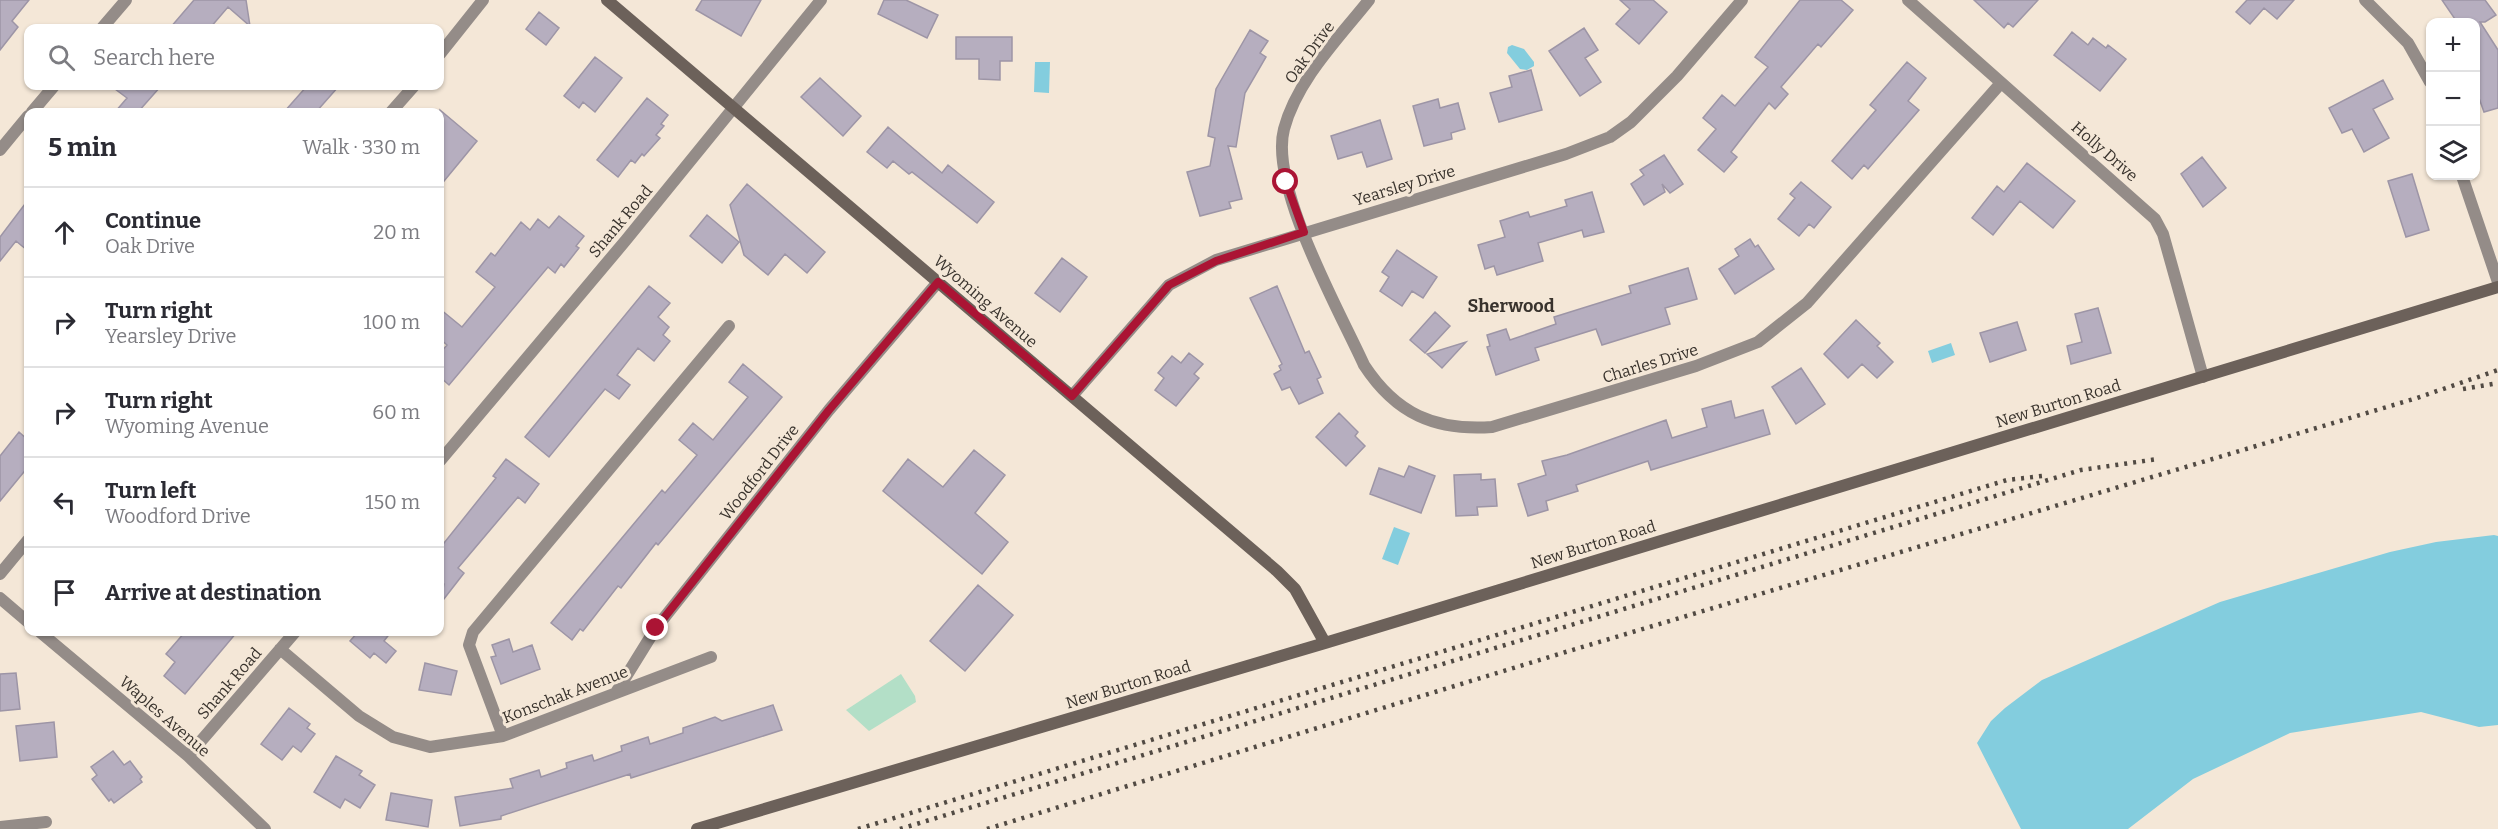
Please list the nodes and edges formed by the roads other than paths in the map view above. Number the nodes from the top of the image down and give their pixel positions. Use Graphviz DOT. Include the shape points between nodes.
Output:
graph roads {
  1 [pos="126,0"];
  2 [pos="483,0"];
  3 [pos="606,0"];
  4 [pos="821,0"];
  5 [pos="1369,0"];
  6 [pos="1742,0"];
  7 [pos="1908,0"];
  8 [pos="2365,0"];
  9 [pos="105,24"];
  10 [pos="444,49"];
  11 [pos="2426,75"];
  12 [pos="2001,83"];
  13 [pos="51,90"];
  14 [pos="410,90"];
  15 [pos="35,108"];
  16 [pos="395,108"];
  17 [pos="734,108"];
  18 [pos="24,121"];
  19 [pos="0,150"];
  20 [pos="2463,180"];
  21 [pos="1304,232"];
  22 [pos="938,282"];
  23 [pos="2498,282"];
  24 [pos="2498,287"];
  25 [pos="729,326"];
  26 [pos="2203,376"];
  27 [pos="1072,396"];
  28 [pos="444,456"];
  29 [pos="24,545"];
  30 [pos="0,574"];
  31 [pos="0,598"];
  32 [pos="24,619"];
  33 [pos="45,636"];
  34 [pos="291,636"];
  35 [pos="1325,643"];
  36 [pos="280,649"];
  37 [pos="711,657"];
  38 [pos="617,691"];
  39 [pos="503,736"];
  40 [pos="189,756"];
  41 [pos="46,822"];
  42 [pos="0,827"];
  43 [pos="265,829"];
  44 [pos="697,829"];
  1 -- 9 [label="street"];
  2 -- 10 [label="street"];
  3 -- 17 [label="street, Wyoming Avenue"];
  4 -- 17 [label="street, Shank Road"];
  5 -- 21 [label="street, Oak Drive" via="1298,95 1284,129 1281,152 1286,182"];
  6 -- 21 [label="street, Yearsley Drive" via="1651,104 1610,137 1566,154"];
  7 -- 12 [label="street, Holly Drive"];
  8 -- 11 [label="street" via="2408,43"];
  12 -- 21 [label="street, Charles Drive" via="1807,303 1758,342 1696,366 1492,427 1462,429 1438,425 1390,398 1364,365"];
  12 -- 26 [label="street, Holly Drive" via="2155,219 2163,234"];
  13 -- 15 [label="street"];
  14 -- 16 [label="street"];
  17 -- 22 [label="street, Wyoming Avenue"];
  17 -- 28 [label="street, Shank Road"];
  18 -- 19 [label="street"];
  20 -- 23 [label="street"];
  21 -- 27 [label="street, Yearsley Drive" via="1216,261 1169,285"];
  22 -- 27 [label="street, Wyoming Avenue"];
  22 -- 38 [label="street, Woodford Drive" via="829,410 656,628"];
  24 -- 26 [label="street, New Burton Road"];
  25 -- 39 [label="street" via="473,632 470,645"];
  26 -- 35 [label="street, New Burton Road"];
  27 -- 35 [label="street, Wyoming Avenue" via="1277,571 1295,590"];
  29 -- 30 [label="street"];
  31 -- 32 [label="street"];
  33 -- 40 [label="street, Waples Avenue"];
  34 -- 36 [label="street, Shank Road"];
  35 -- 44 [label="street, New Burton Road"];
  36 -- 39 [label="street, Konschak Avenue" via="359,716 393,737 430,747"];
  36 -- 40 [label="street, Shank Road"];
  37 -- 38 [label="street, Konschak Avenue"];
  38 -- 39 [label="street, Konschak Avenue"];
  40 -- 43 [label="street, Waples Avenue"];
  41 -- 42 [label="street"];
}
